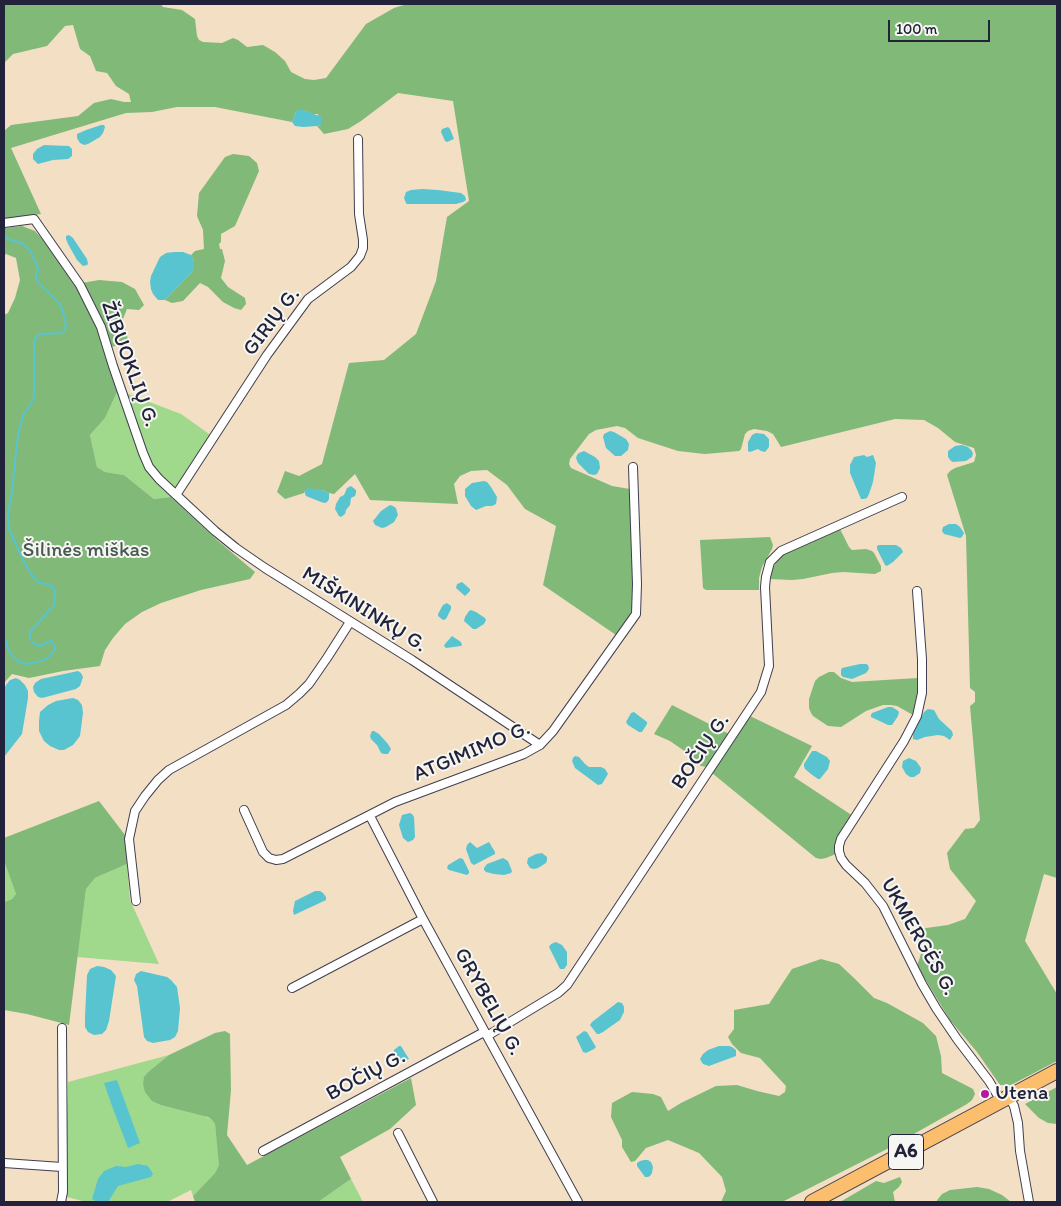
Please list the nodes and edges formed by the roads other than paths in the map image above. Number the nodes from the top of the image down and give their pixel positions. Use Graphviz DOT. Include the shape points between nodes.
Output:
graph roads {
  1 [pos="358,139"];
  2 [pos="4,223"];
  3 [pos="633,467"];
  4 [pos="176,495"];
  5 [pos="902,497"];
  6 [pos="917,591"];
  7 [pos="350,622"];
  8 [pos="540,745"];
  9 [pos="244,810"];
  10 [pos="370,816"];
  11 [pos="136,901"];
  12 [pos="423,919"];
  13 [pos="292,988"];
  14 [pos="62,1028"];
  15 [pos="486,1034"];
  16 [pos="1057,1071"];
  17 [pos="1005,1099"];
  18 [pos="398,1133"];
  19 [pos="264,1151"];
  20 [pos="4,1163"];
  21 [pos="62,1167"];
  22 [pos="61,1202"];
  23 [pos="433,1202"];
  24 [pos="578,1202"];
  25 [pos="812,1202"];
  26 [pos="1029,1202"];
  1 -- 4 [label="street, GIRIŲ G." via="359,214 363,240 360,256 308,299"];
  2 -- 4 [label="street, ŽIBUOKLIŲ G." via="34,219 80,285 101,327 149,467"];
  3 -- 8 [label="street, ATGIMIMO G." via="636,614"];
  4 -- 7 [label="street, MIŠKININKŲ G." via="236,548"];
  5 -- 15 [label="street, BOČIŲ G." via="781,551 770,562 765,587 769,666 762,692 567,985"];
  6 -- 17 [label="street, UKMERGĖS G." via="922,658 920,705 904,742 841,839 839,851 846,865 883,906 936,1008"];
  7 -- 8 [label="street, MIŠKININKŲ G."];
  7 -- 11 [label="street" via="309,684 286,706 169,770 150,790 135,811 129,839"];
  8 -- 10 [label="street, ATGIMIMO G." via="524,754 395,802"];
  9 -- 10 [label="street, ATGIMIMO G." via="263,852 276,860"];
  10 -- 12 [label="street, GRYBELIŲ G."];
  12 -- 13 [label="street"];
  12 -- 15 [label="street, GRYBELIŲ G."];
  14 -- 21 [label="street"];
  15 -- 19 [label="street, BOČIŲ G."];
  15 -- 24 [label="street, GRYBELIŲ G."];
  16 -- 17 [label="highway, A6"];
  17 -- 25 [label="highway, A6"];
  17 -- 26 [label="street, UKMERGĖS G." via="1014,1106 1018,1123"];
  18 -- 23 [label="street"];
  20 -- 21 [label="street"];
  21 -- 22 [label="street"];
}
